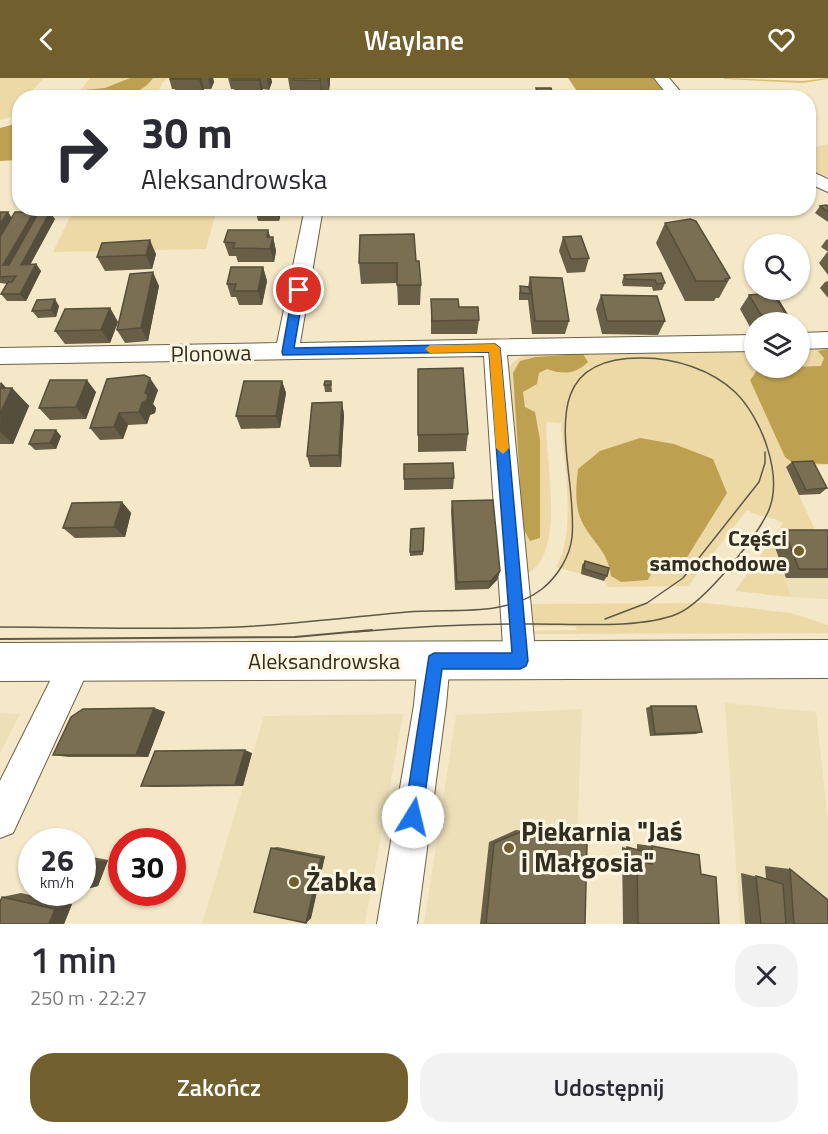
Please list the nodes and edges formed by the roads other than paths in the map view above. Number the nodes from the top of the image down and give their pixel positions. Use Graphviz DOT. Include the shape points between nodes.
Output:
graph roads {
  1 [pos="661,79"];
  2 [pos="671,90"];
  3 [pos="312,216"];
  4 [pos="828,340"];
  5 [pos="810,341"];
  6 [pos="744,343"];
  7 [pos="495,348"];
  8 [pos="287,352"];
  9 [pos="0,356"];
  10 [pos="434,661"];
  11 [pos="520,661"];
  12 [pos="0,662"];
  13 [pos="76,662"];
  14 [pos="827,662"];
  15 [pos="0,820"];
  16 [pos="397,924"];
  1 -- 2 [label="street"];
  3 -- 8 [label="street"];
  4 -- 5 [label="street"];
  6 -- 7 [label="street, Plonowa"];
  7 -- 8 [label="street, Plonowa"];
  7 -- 11 [label="street"];
  8 -- 9 [label="street, Plonowa"];
  10 -- 11 [label="main road, Aleksandrowska"];
  10 -- 13 [label="main road, Aleksandrowska"];
  10 -- 16 [label="street"];
  11 -- 14 [label="main road, Aleksandrowska"];
  12 -- 13 [label="main road, Aleksandrowska"];
  13 -- 15 [label="street"];
}
